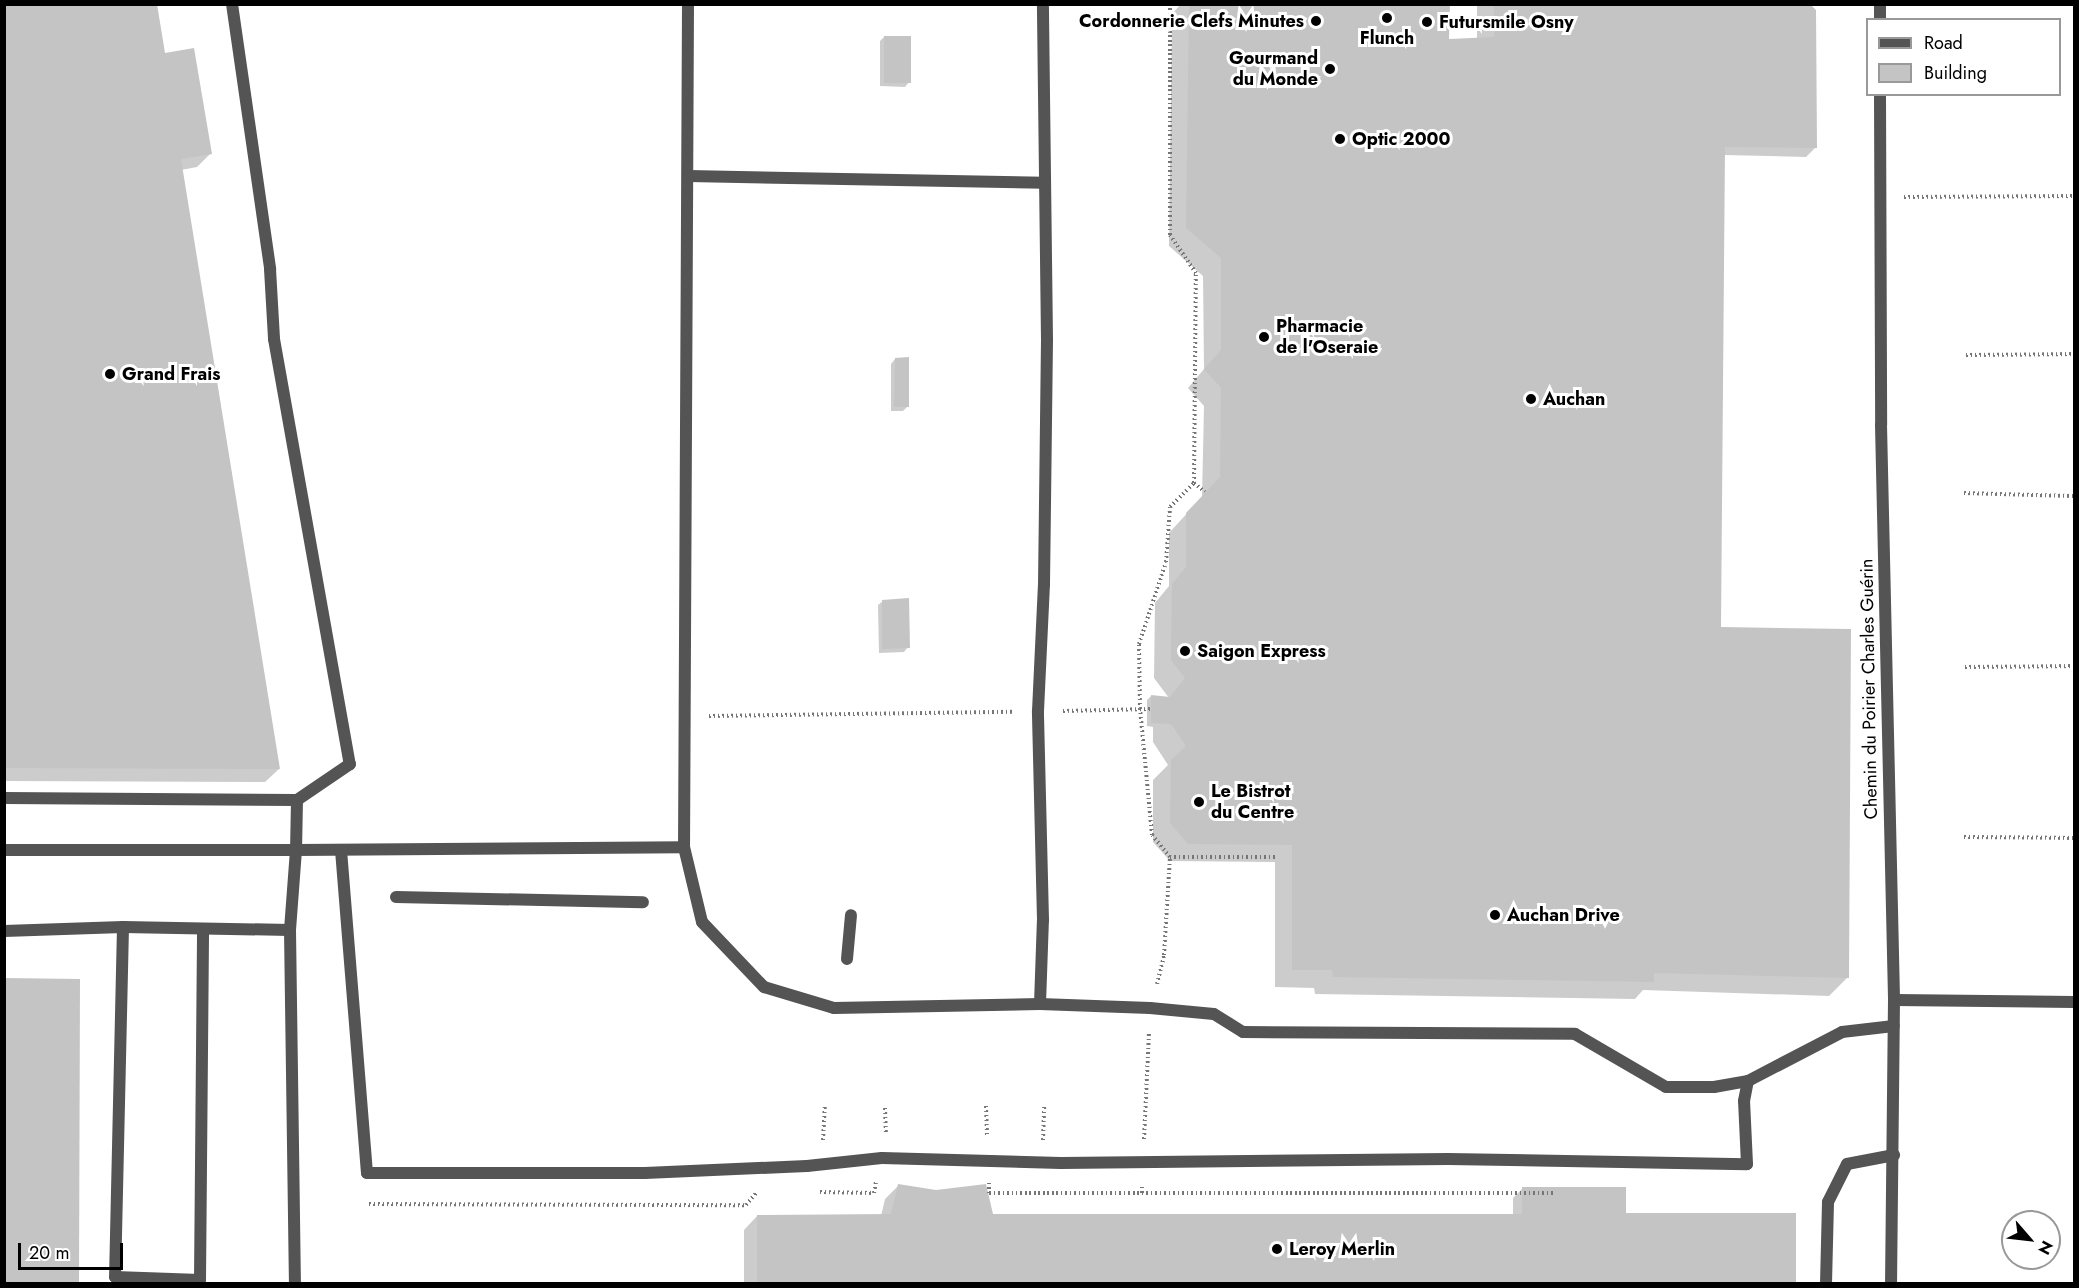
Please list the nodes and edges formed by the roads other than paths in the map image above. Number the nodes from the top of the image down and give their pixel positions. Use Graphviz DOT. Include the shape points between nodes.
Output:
graph roads {
  1 [pos="232,4"];
  2 [pos="688,4"];
  3 [pos="1043,4"];
  4 [pos="1880,96"];
  5 [pos="688,176"];
  6 [pos="1044,183"];
  7 [pos="4,798"];
  8 [pos="297,800"];
  9 [pos="684,847"];
  10 [pos="4,850"];
  11 [pos="296,850"];
  12 [pos="341,850"];
  13 [pos="396,897"];
  14 [pos="643,902"];
  15 [pos="851,915"];
  16 [pos="123,927"];
  17 [pos="203,930"];
  18 [pos="290,930"];
  19 [pos="4,931"];
  20 [pos="847,959"];
  21 [pos="1894,1000"];
  22 [pos="2074,1002"];
  23 [pos="1040,1005"];
  24 [pos="1894,1026"];
  25 [pos="1748,1081"];
  26 [pos="1894,1155"];
  27 [pos="295,1284"];
  28 [pos="1826,1284"];
  29 [pos="1891,1284"];
  1 -- 8 [label="street" via="270,268 274,339 350,764"];
  2 -- 5 [label="street"];
  3 -- 6 [label="street"];
  4 -- 21 [label="street, Chemin du Poirier Charles Guérin"];
  5 -- 6 [label="street"];
  5 -- 9 [label="street"];
  6 -- 23 [label="street" via="1044,585 1038,711 1043,920"];
  7 -- 8 [label="street"];
  8 -- 11 [label="street"];
  9 -- 12 [label="street"];
  9 -- 23 [label="street" via="702,922 764,987 834,1008"];
  10 -- 11 [label="street"];
  11 -- 12 [label="street"];
  11 -- 18 [label="street"];
  12 -- 25 [label="street" via="367,1173 645,1173 807,1166 882,1158 988,1162 1448,1159 1747,1164 1744,1101"];
  13 -- 14 [label="street"];
  15 -- 20 [label="street"];
  16 -- 17 [label="street"];
  16 -- 17 [label="street" via="116,1277 200,1280"];
  16 -- 19 [label="street"];
  17 -- 18 [label="street"];
  18 -- 27 [label="street"];
  21 -- 22 [label="street"];
  21 -- 24 [label="street, Chemin du Poirier Charles Guérin"];
  23 -- 25 [label="street" via="1214,1014 1243,1032 1575,1034 1666,1087 1714,1088"];
  24 -- 25 [label="street" via="1842,1032"];
  24 -- 26 [label="street, Chemin du Poirier Charles Guérin"];
  26 -- 28 [label="street" via="1847,1164 1828,1202"];
  26 -- 29 [label="street, Chemin du Poirier Charles Guérin"];
}
